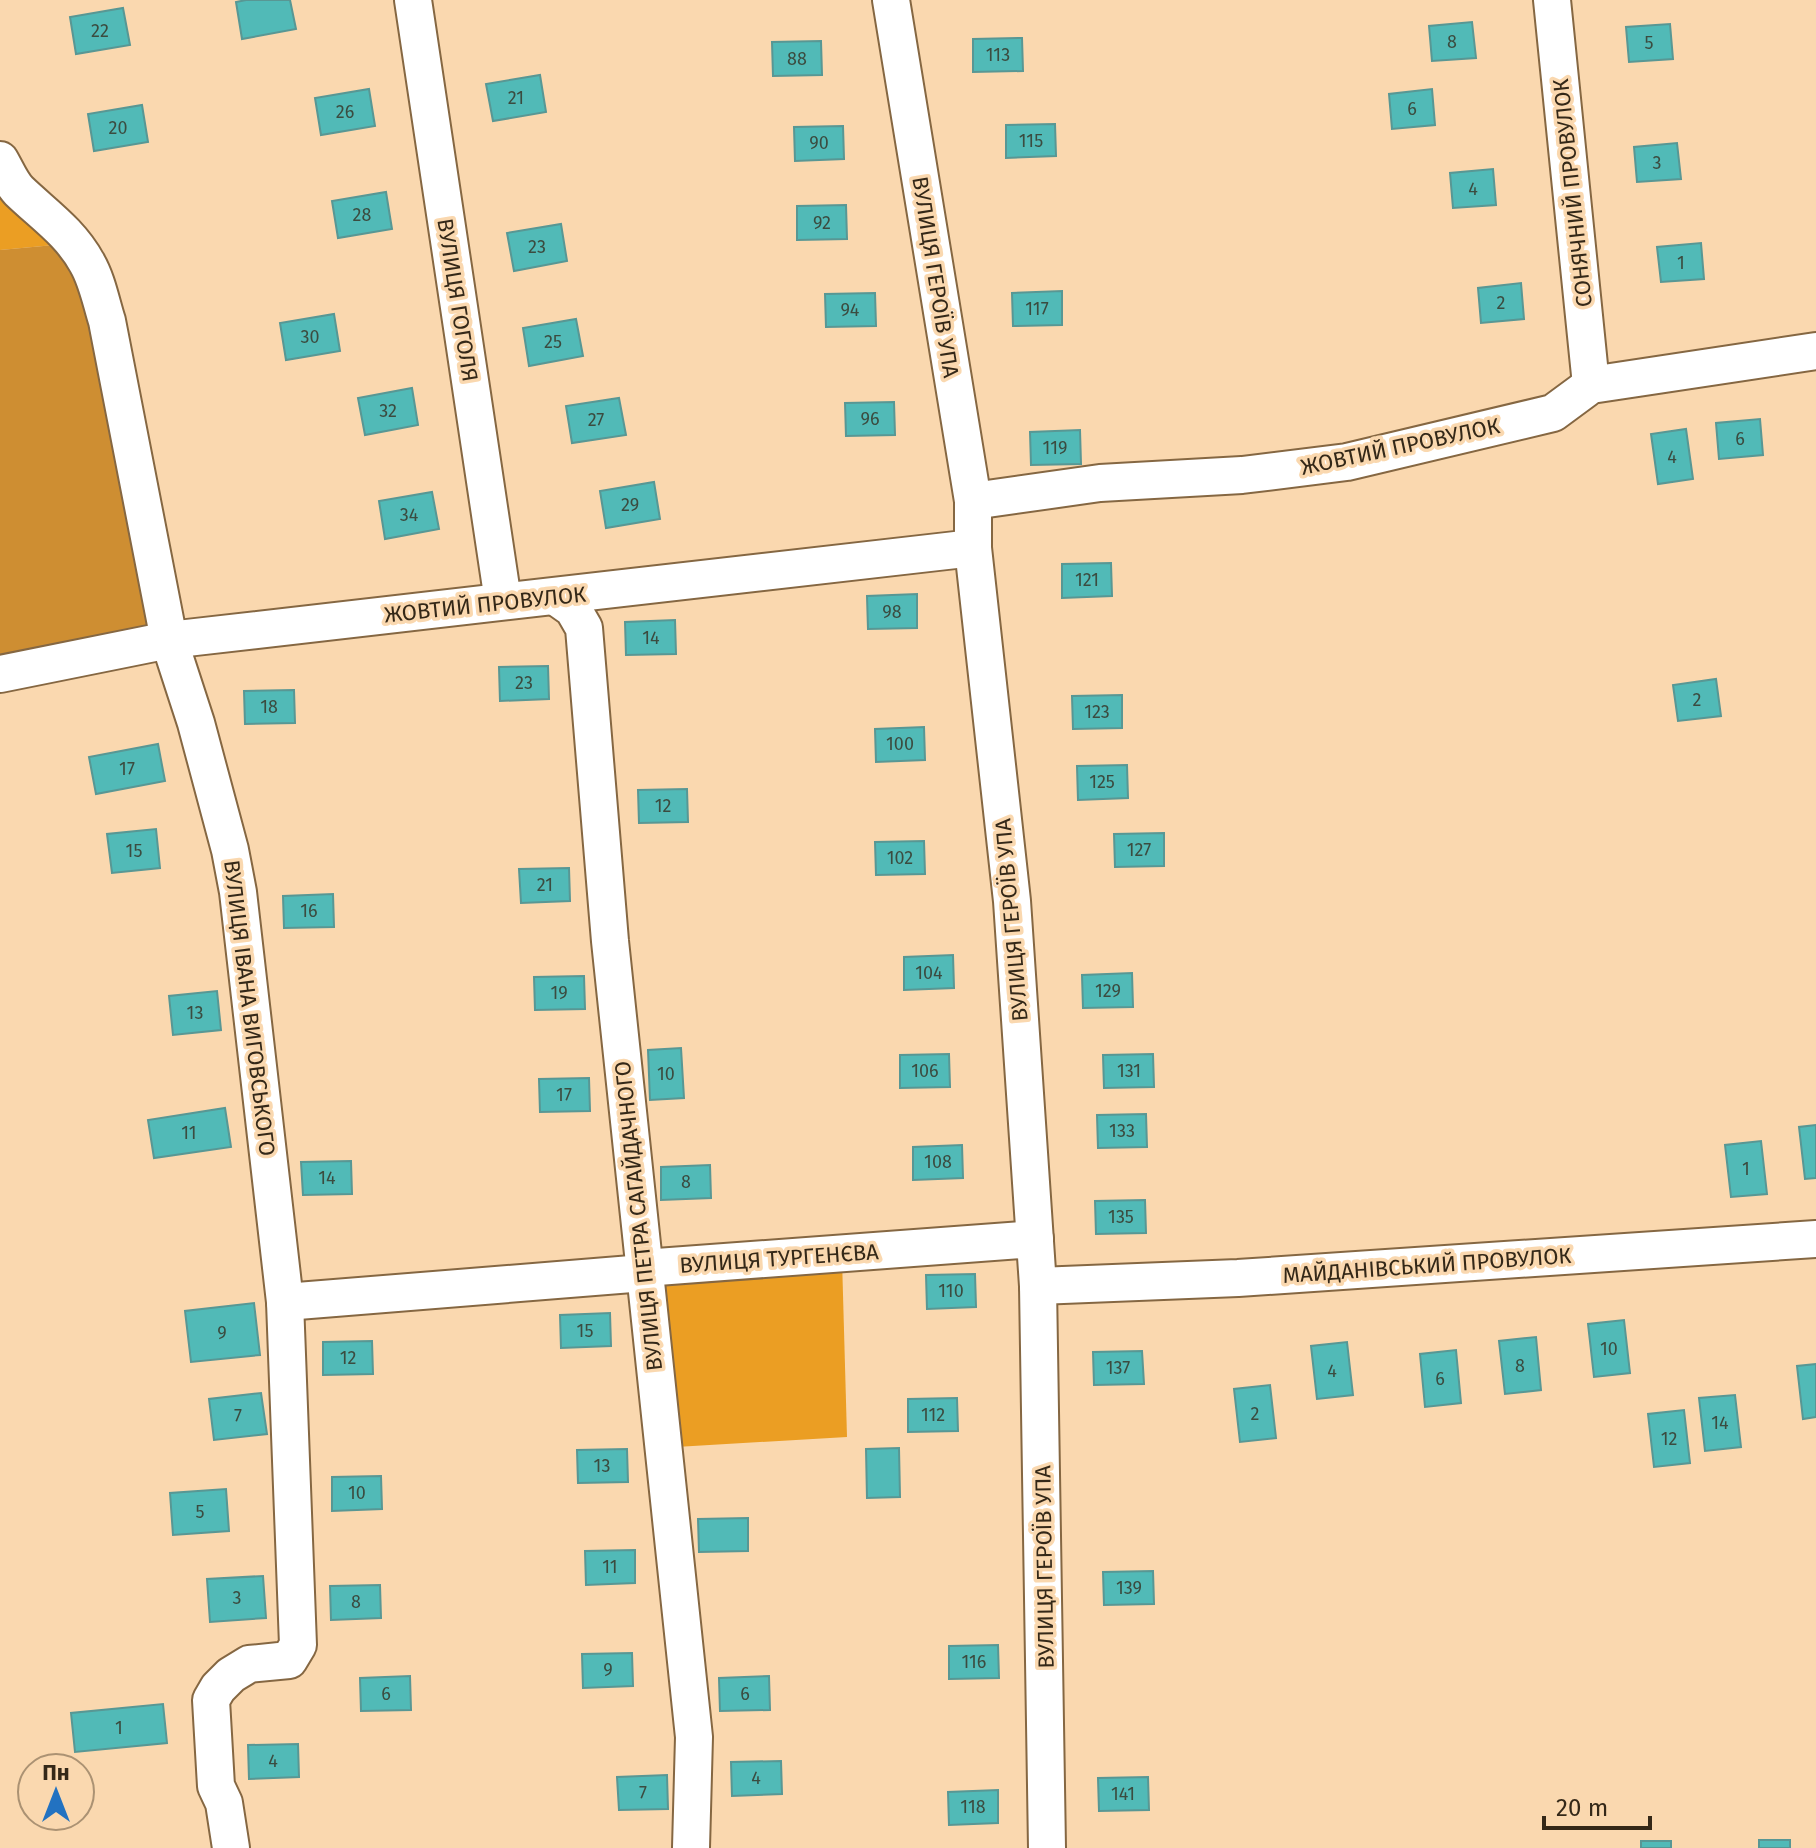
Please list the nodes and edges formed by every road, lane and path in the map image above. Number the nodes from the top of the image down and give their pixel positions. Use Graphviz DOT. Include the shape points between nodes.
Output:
graph roads {
  1 [pos="413,0"];
  2 [pos="891,0"];
  3 [pos="1552,0"];
  4 [pos="0,160"];
  5 [pos="1816,351"];
  6 [pos="1591,385"];
  7 [pos="973,501"];
  8 [pos="973,548"];
  9 [pos="556,597"];
  10 [pos="503,601"];
  11 [pos="169,640"];
  12 [pos="0,674"];
  13 [pos="1035,1239"];
  14 [pos="1816,1239"];
  15 [pos="644,1273"];
  16 [pos="1038,1286"];
  17 [pos="285,1302"];
  18 [pos="231,1848"];
  19 [pos="691,1848"];
  20 [pos="1047,1848"];
  1 -- 10 [label="street, ВУЛИЦЯ ГОГОЛЯ"];
  2 -- 7 [label="street, ВУЛИЦЯ ГЕРОЇВ УПА"];
  3 -- 6 [label="street, СОНЯЧНИЙ ПРОВУЛОК"];
  4 -- 11 [label="street, ВУЛИЦЯ ІВАНА ВИГОВСЬКОГО" via="17,189 51,216 88,264 107,321"];
  5 -- 6 [label="street, ЖОВТИЙ ПРОВУЛОК"];
  6 -- 7 [label="street, ЖОВТИЙ ПРОВУЛОК" via="1553,413 1347,462 1242,475 1100,483"];
  7 -- 8 [label="street, ВУЛИЦЯ ГЕРОЇВ УПА"];
  8 -- 9 [label="street, ЖОВТИЙ ПРОВУЛОК"];
  8 -- 13 [label="street, ВУЛИЦЯ ГЕРОЇВ УПА" via="1012,901"];
  9 -- 10 [label="street, ЖОВТИЙ ПРОВУЛОК"];
  9 -- 15 [label="street, ВУЛИЦЯ ПЕТРА САГАЙДАЧНОГО" via="573,609 584,628"];
  10 -- 11 [label="street, ЖОВТИЙ ПРОВУЛОК"];
  11 -- 12 [label="street, ЖОВТИЙ ПРОВУЛОК"];
  11 -- 17 [label="street, ВУЛИЦЯ ІВАНА ВИГОВСЬКОГО" via="196,723 238,892"];
  13 -- 15 [label="street, ВУЛИЦЯ ТУРГЕНЄВА" via="657,1267"];
  13 -- 16 [label="street, ВУЛИЦЯ ГЕРОЇВ УПА"];
  14 -- 16 [label="street, МАЙДАНІВСЬКИЙ ПРОВУЛОК" via="1238,1278"];
  15 -- 17 [label="street, ВУЛИЦЯ ТУРГЕНЄВА"];
  15 -- 19 [label="street, ВУЛИЦЯ ПЕТРА САГАЙДАЧНОГО" via="694,1737"];
  16 -- 20 [label="street, ВУЛИЦЯ ГЕРОЇВ УПА"];
  17 -- 18 [label="street, ВУЛИЦЯ ІВАНА ВИГОВСЬКОГО" via="298,1645 289,1660 249,1664 231,1675 211,1700 216,1786"];
}
